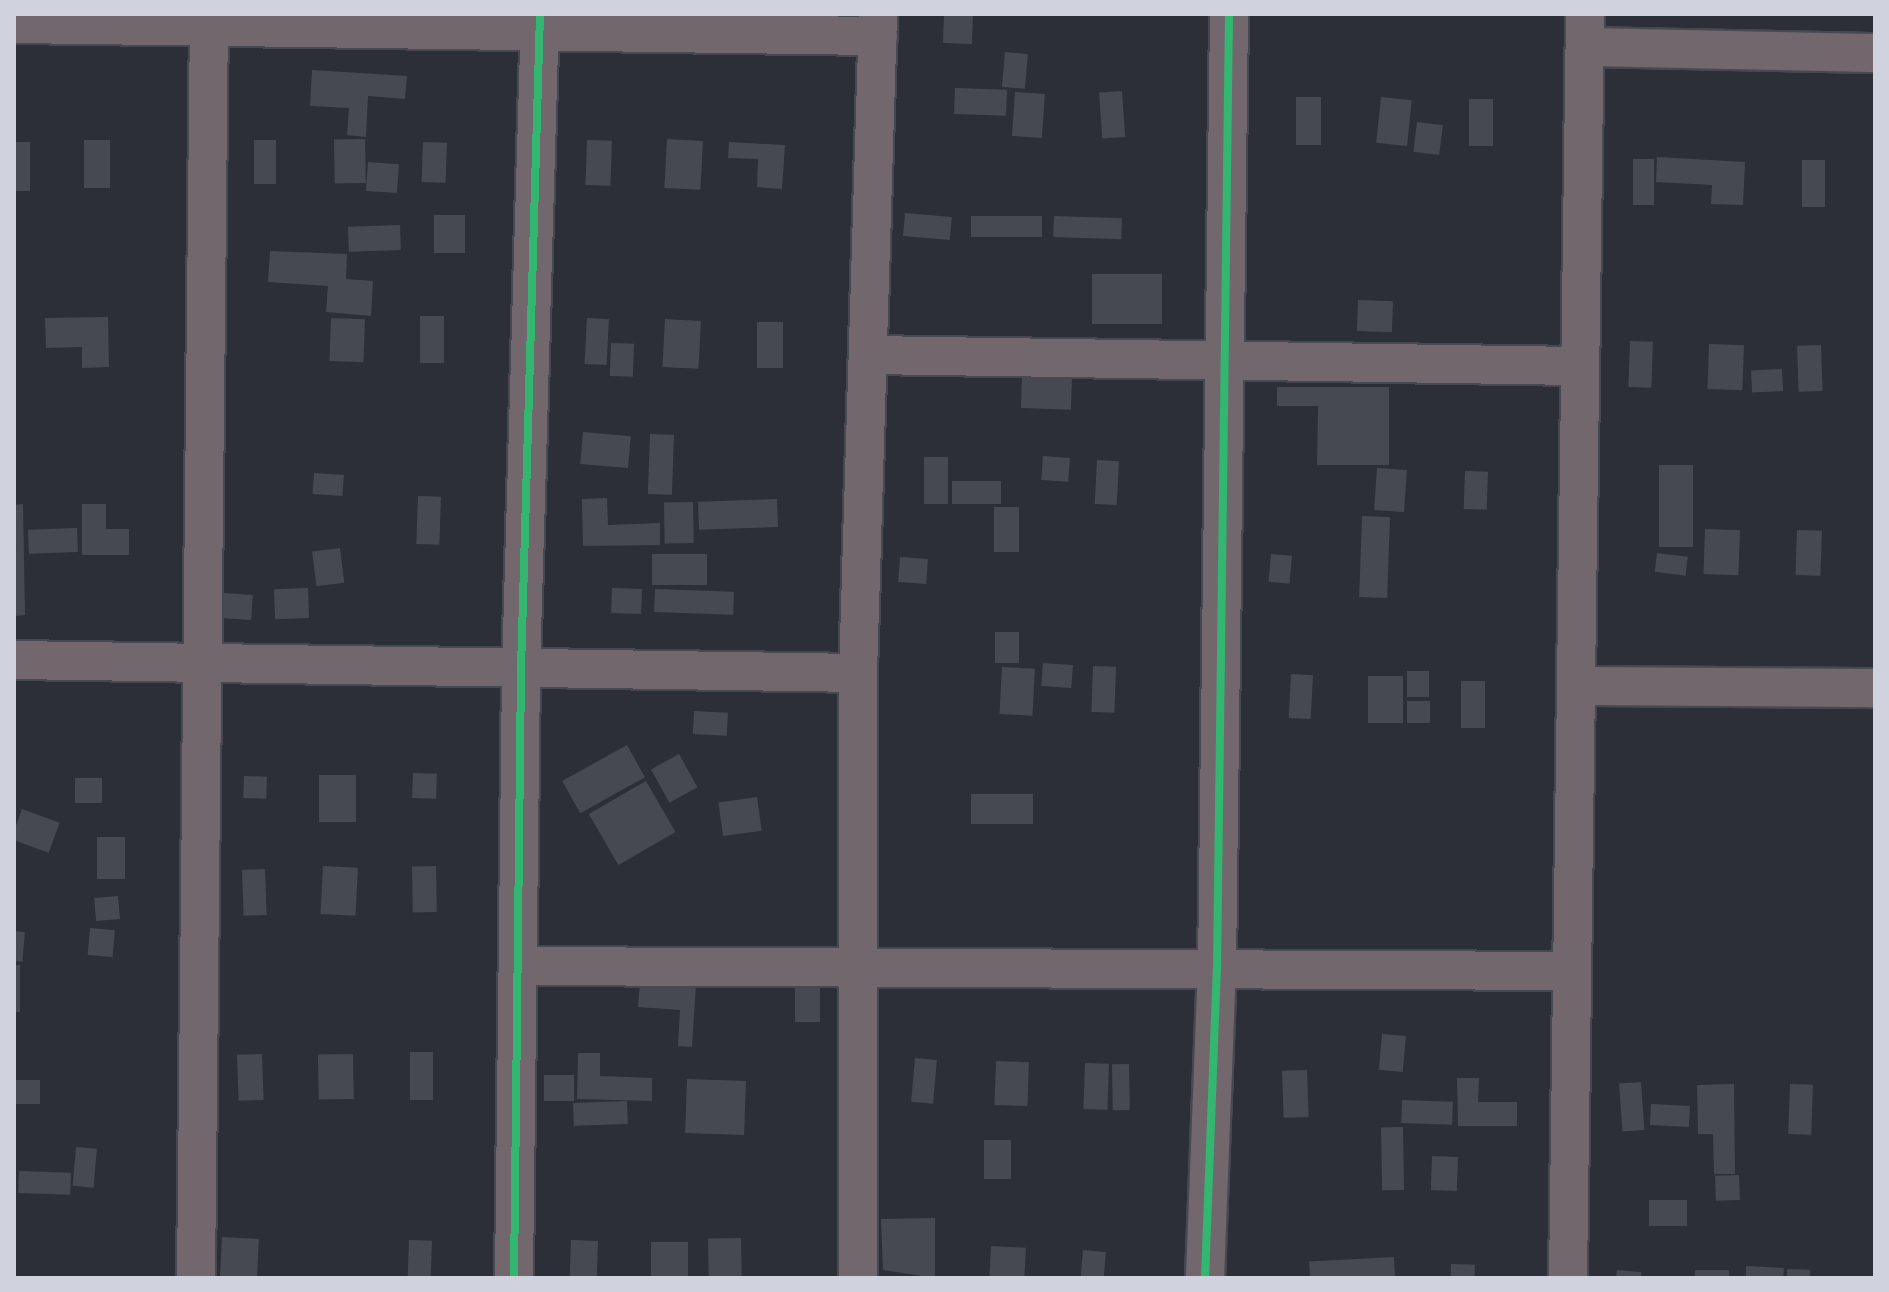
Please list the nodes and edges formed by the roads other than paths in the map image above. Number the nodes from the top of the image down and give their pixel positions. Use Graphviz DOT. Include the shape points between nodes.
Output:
graph roads {
  1 [pos="1229,14"];
  2 [pos="209,19"];
  3 [pos="540,21"];
  4 [pos="14,24"];
  5 [pos="878,25"];
  6 [pos="1585,31"];
  7 [pos="1875,53"];
  8 [pos="869,355"];
  9 [pos="1227,359"];
  10 [pos="1580,366"];
  11 [pos="14,660"];
  12 [pos="200,662"];
  13 [pos="521,669"];
  14 [pos="858,673"];
  15 [pos="1578,686"];
  16 [pos="1875,688"];
  17 [pos="861,965"];
  18 [pos="519,966"];
  19 [pos="1217,969"];
  20 [pos="1570,971"];
  21 [pos="196,1278"];
  22 [pos="514,1278"];
  23 [pos="858,1278"];
  24 [pos="1205,1278"];
  25 [pos="1568,1278"];
  1 -- 9 [label="street"];
  2 -- 3 [label="street"];
  2 -- 4 [label="street"];
  2 -- 12 [label="street"];
  3 -- 5 [label="street"];
  3 -- 13 [label="street"];
  5 -- 8 [label="street"];
  6 -- 7 [label="street"];
  6 -- 10 [label="street"];
  8 -- 9 [label="street"];
  8 -- 14 [label="street"];
  9 -- 10 [label="street"];
  9 -- 19 [label="street"];
  10 -- 15 [label="street"];
  11 -- 12 [label="street"];
  12 -- 13 [label="street"];
  12 -- 21 [label="street"];
  13 -- 14 [label="street"];
  13 -- 18 [label="street"];
  14 -- 17 [label="street"];
  15 -- 16 [label="street"];
  15 -- 20 [label="street"];
  17 -- 18 [label="street"];
  17 -- 19 [label="street"];
  17 -- 23 [label="street"];
  18 -- 22 [label="street"];
  19 -- 20 [label="street"];
  19 -- 24 [label="street"];
  20 -- 25 [label="street"];
}
